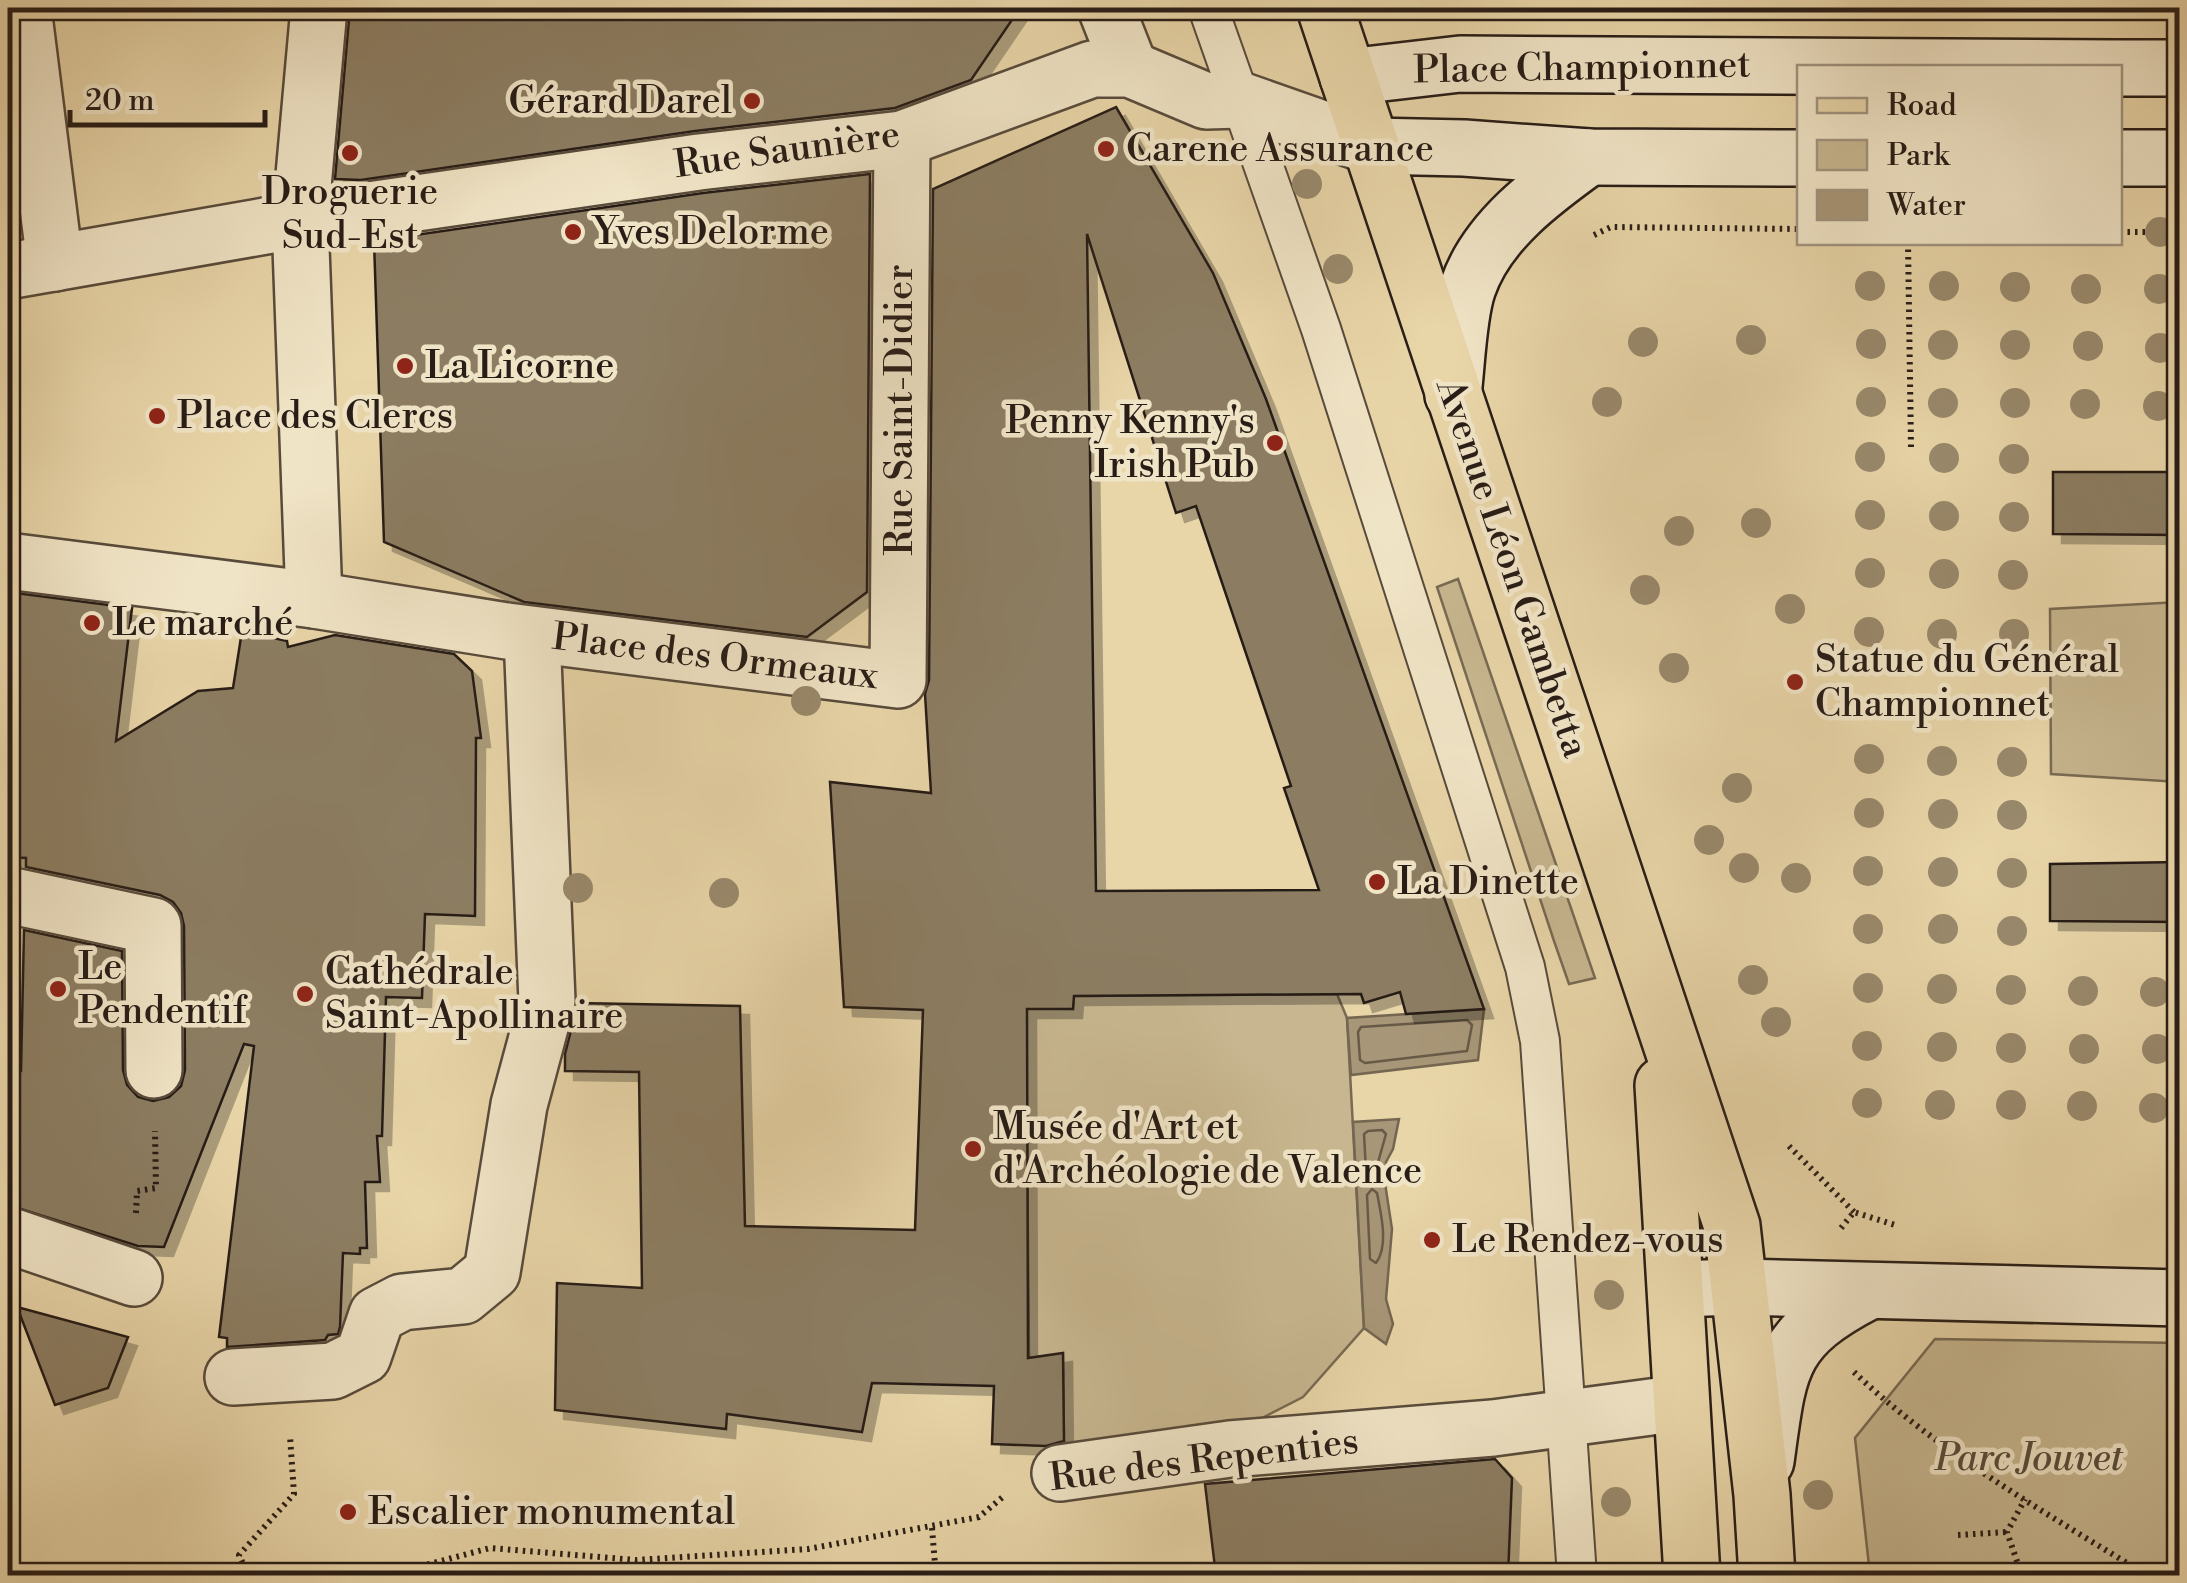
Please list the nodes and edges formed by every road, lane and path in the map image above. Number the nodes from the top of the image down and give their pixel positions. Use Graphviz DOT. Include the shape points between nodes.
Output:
graph roads {
  1 [pos="23,8"];
  2 [pos="319,8"];
  3 [pos="1106,8"];
  4 [pos="1208,8"];
  5 [pos="1325,8"];
  6 [pos="1797,66"];
  7 [pos="2122,68"];
  8 [pos="2180,68"];
  9 [pos="1130,69"];
  10 [pos="1348,76"];
  11 [pos="1240,100"];
  12 [pos="902,139"];
  13 [pos="1371,146"];
  14 [pos="1589,157"];
  15 [pos="1797,158"];
  16 [pos="2122,158"];
  17 [pos="2180,158"];
  18 [pos="300,220"];
  19 [pos="1797,229"];
  20 [pos="2122,232"];
  21 [pos="2180,232"];
  22 [pos="1580,241"];
  23 [pos="1908,245"];
  24 [pos="31,267"];
  25 [pos="1453,395"];
  26 [pos="1911,448"];
  27 [pos="8,561"];
  28 [pos="314,600"];
  29 [pos="532,634"];
  30 [pos="898,680"];
  31 [pos="8,894"];
  32 [pos="1655,988"];
  33 [pos="154,1070"];
  34 [pos="1789,1146"];
  35 [pos="1854,1212"];
  36 [pos="8,1235"];
  37 [pos="110,1285"];
  38 [pos="1738,1286"];
  39 [pos="1676,1289"];
  40 [pos="2180,1298"];
  41 [pos="1848,1302"];
  42 [pos="233,1377"];
  43 [pos="1681,1403"];
  44 [pos="1566,1418"];
  45 [pos="290,1435"];
  46 [pos="1060,1473"];
  47 [pos="1762,1495"];
  48 [pos="2024,1499"];
  49 [pos="932,1528"];
  50 [pos="2007,1532"];
  51 [pos="1958,1534"];
  52 [pos="249,1576"];
  53 [pos="384,1576"];
  54 [pos="936,1576"];
  55 [pos="1578,1576"];
  56 [pos="1692,1576"];
  57 [pos="1767,1576"];
  58 [pos="2022,1576"];
  59 [pos="2148,1576"];
  1 -- 24 [label="street"];
  2 -- 18 [label="street"];
  3 -- 9 [label="street"];
  4 -- 11 [label="lane"];
  5 -- 10 [label="main road, Avenue Léon Gambetta"];
  6 -- 10 [label="street, Place Championnet" via="1460,64"];
  7 -- 8 [label="street, Place Championnet"];
  9 -- 11 [label="street, Rue Saunière" via="1206,101"];
  9 -- 12 [label="street, Rue Saunière" via="1092,69"];
  10 -- 13 [label="main road, Avenue Léon Gambetta"];
  11 -- 13 [label="street, Rue Saunière"];
  11 -- 44 [label="lane" via="1321,329 1525,967 1540,1041"];
  12 -- 18 [label="street, Rue Saunière"];
  12 -- 30 [label="street, Rue Saint-Didier"];
  13 -- 14 [label="street, Place Championnet"];
  13 -- 25 [label="main road, Avenue Léon Gambetta"];
  14 -- 15 [label="street, Place Championnet"];
  14 -- 25 [label="street" via="1540,192 1486,252 1468,288"];
  16 -- 17 [label="street"];
  18 -- 24 [label="street, Rue Saunière"];
  18 -- 28 [label="street"];
  19 -- 22 [label="path" via="1611,227"];
  20 -- 21 [label="path"];
  23 -- 26 [label="path"];
  25 -- 32 [label="main road, Avenue Léon Gambetta"];
  27 -- 28 [label="street"];
  28 -- 29 [label="street, Place des Ormeaux"];
  29 -- 30 [label="street, Place des Ormeaux"];
  29 -- 42 [label="street, Place des Ormeaux" via="548,1002 518,1106 492,1272 463,1296 402,1302 378,1316 362,1356 334,1371"];
  31 -- 33 [label="street" via="153,926"];
  32 -- 38 [label="main road, Avenue Léon Gambetta" via="1732,1226"];
  32 -- 39 [label="main road, Avenue Léon Gambetta"];
  33 -- 37 [label="path" via="156,1188 137,1191"];
  34 -- 35 [label="path"];
  36 -- 37 [label="street"];
  38 -- 39 [label="street"];
  38 -- 41 [label="street"];
  38 -- 47 [label="main road, Avenue Léon Gambetta"];
  39 -- 43 [label="main road, Avenue Léon Gambetta"];
  40 -- 41 [label="street"];
  41 -- 47 [label="street" via="1806,1330 1785,1361"];
  41 -- 48 [label="path" via="1831,1350 1884,1402"];
  43 -- 44 [label="street, Rue des Repenties"];
  43 -- 56 [label="main road, Avenue Léon Gambetta"];
  44 -- 46 [label="street, Rue des Repenties" via="1230,1449"];
  44 -- 55 [label="lane"];
  45 -- 52 [label="path" via="294,1494 240,1555"];
  46 -- 49 [label="path, Rue des Repenties" via="1015,1487 979,1516"];
  47 -- 57 [label="main road, Avenue Léon Gambetta"];
  48 -- 50 [label="path"];
  48 -- 59 [label="path"];
  49 -- 53 [label="path, Rue des Repenties" via="808,1549 636,1560 490,1548"];
  49 -- 54 [label="path"];
  50 -- 51 [label="path"];
  50 -- 58 [label="path"];
}
